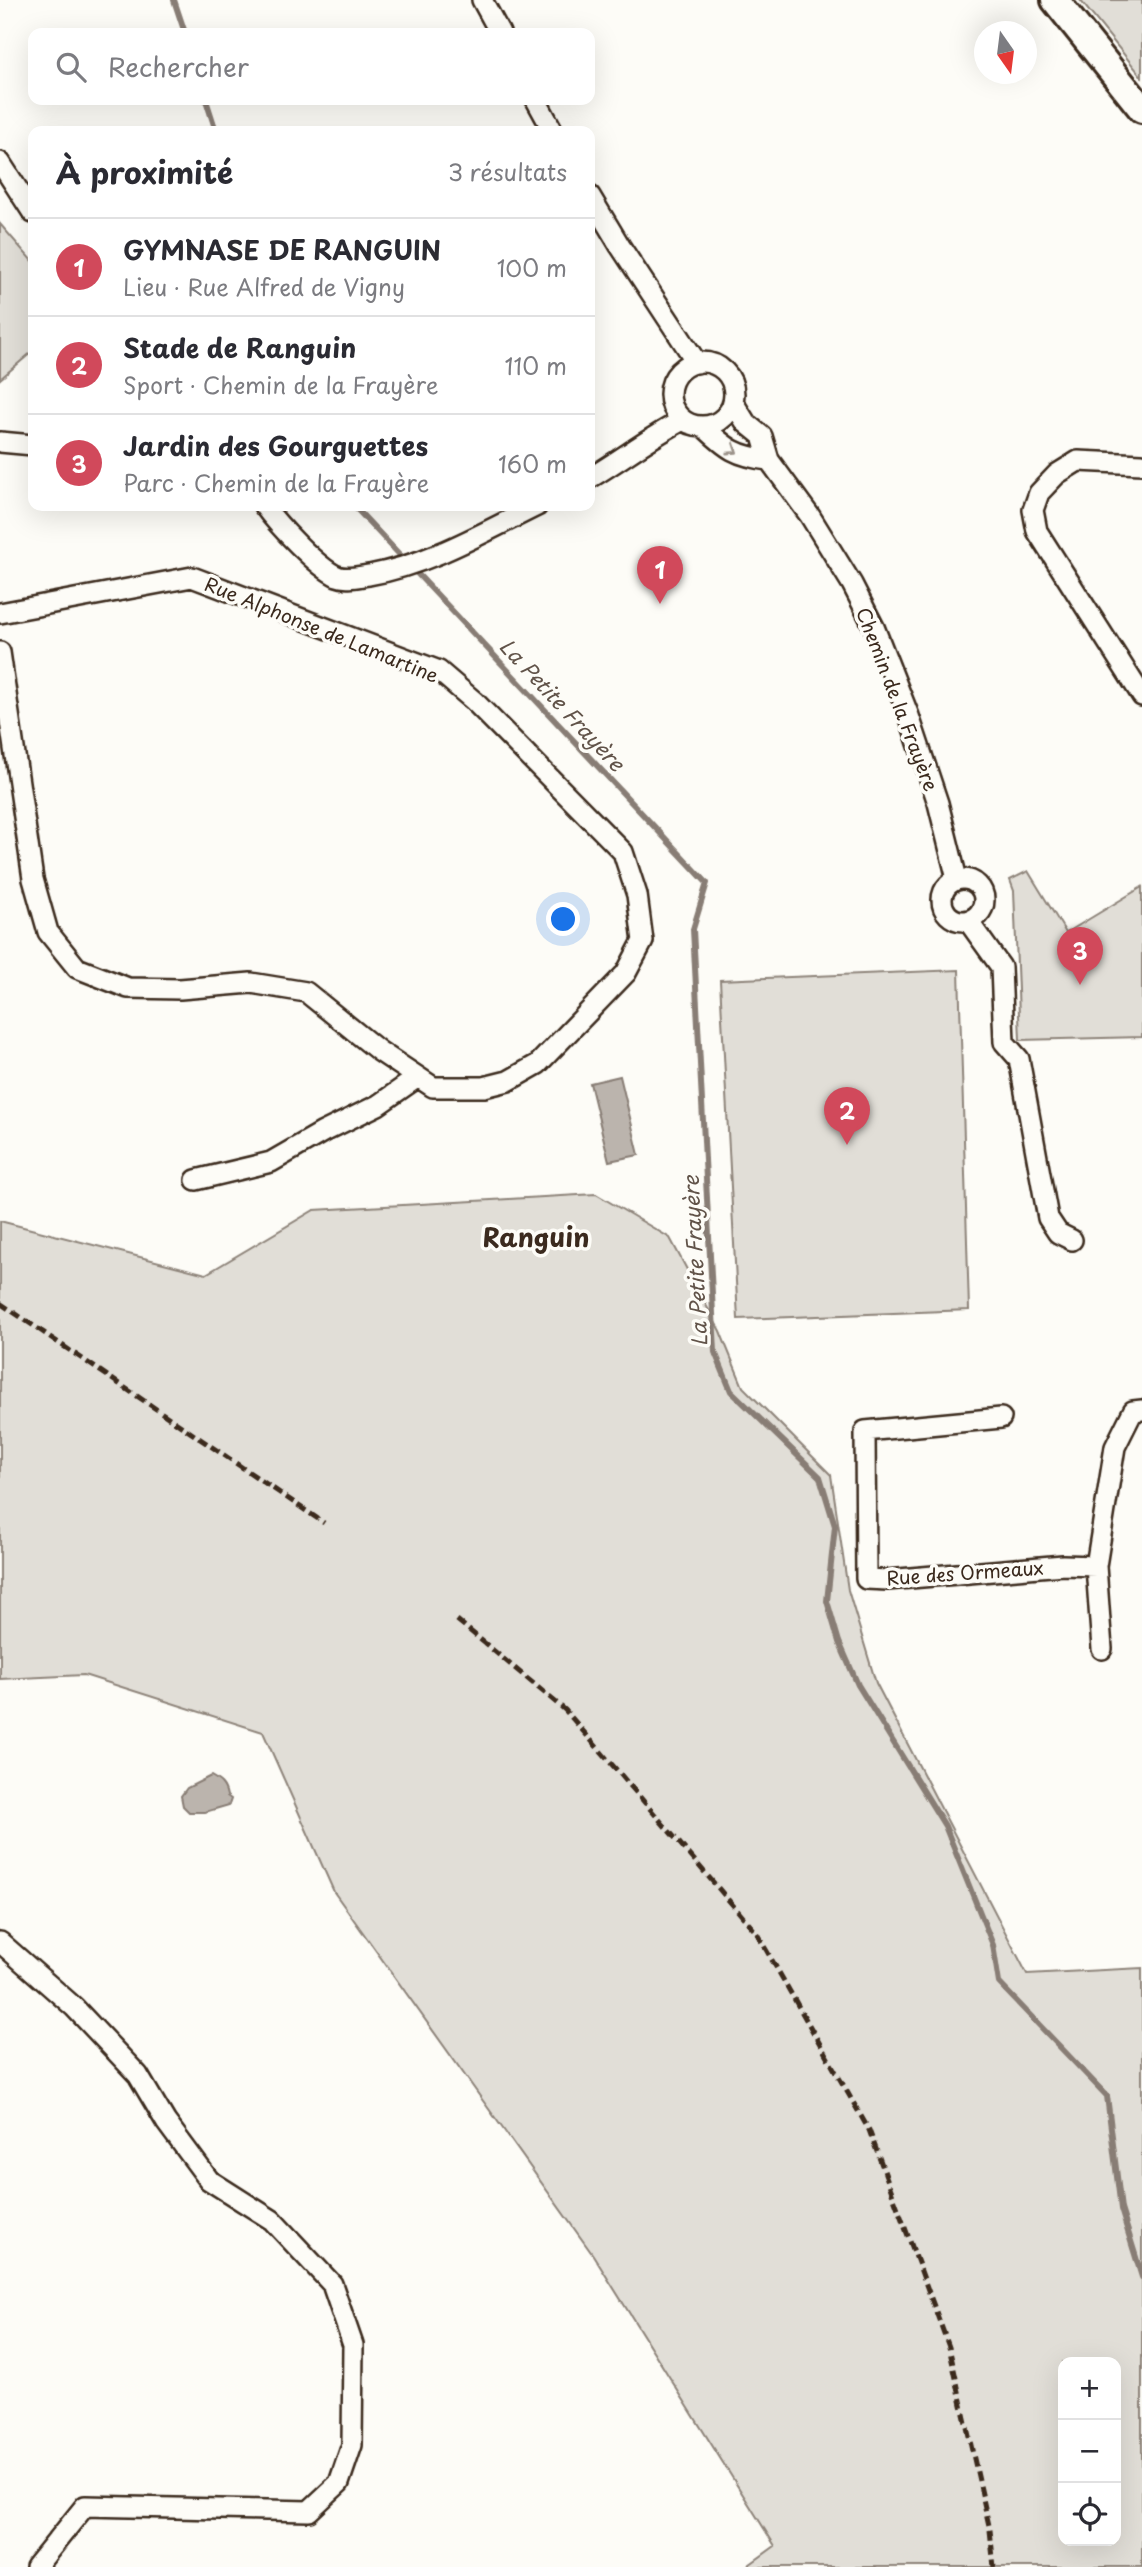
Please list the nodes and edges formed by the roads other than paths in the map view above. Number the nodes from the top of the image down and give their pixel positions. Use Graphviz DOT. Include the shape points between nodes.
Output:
graph roads {
  1 [pos="482,0"];
  2 [pos="1055,0"];
  3 [pos="497,28"];
  4 [pos="539,105"];
  5 [pos="1142,109"];
  6 [pos="550,126"];
  7 [pos="0,162"];
  8 [pos="595,204"];
  9 [pos="28,205"];
  10 [pos="696,363"];
  11 [pos="733,402"];
  12 [pos="683,420"];
  13 [pos="702,426"];
  14 [pos="0,442"];
  15 [pos="28,445"];
  16 [pos="769,460"];
  17 [pos="1142,464"];
  18 [pos="595,475"];
  19 [pos="268,511"];
  20 [pos="527,511"];
  21 [pos="0,613"];
  22 [pos="0,652"];
  23 [pos="1142,695"];
  24 [pos="957,879"];
  25 [pos="968,921"];
  26 [pos="418,1077"];
  27 [pos="196,1180"];
  28 [pos="1072,1240"];
  29 [pos="1142,1410"];
  30 [pos="1002,1418"];
  31 [pos="1096,1566"];
  32 [pos="1102,1649"];
  33 [pos="0,1942"];
  34 [pos="36,2567"];
  1 -- 3 [label="street"];
  2 -- 5 [label="main road"];
  4 -- 6 [label="street"];
  7 -- 9 [label="street"];
  8 -- 10 [label="street"];
  10 -- 11 [label="street" via="722,369 732,384"];
  10 -- 12 [label="street" via="680,371 671,387 672,405"];
  11 -- 13 [label="street" via="722,419"];
  11 -- 16 [label="street, Chemin de la Frayère" via="746,423 762,436"];
  12 -- 13 [label="street"];
  12 -- 18 [label="street"];
  13 -- 16 [label="street, one-way" via="743,457"];
  14 -- 15 [label="street"];
  16 -- 24 [label="street, Chemin de la Frayère" via="810,516 874,627 938,803"];
  17 -- 23 [label="street" via="1078,461 1039,493 1033,510 1037,531"];
  19 -- 20 [label="street" via="299,546 338,576 354,578 430,560"];
  21 -- 26 [label="street, Rue Alphonse de Lamartine" via="192,576 427,666 474,701 623,852 637,895 643,942 626,973 596,1006 538,1065 508,1081 484,1087 433,1087"];
  22 -- 26 [label="street, Rue Alphonse de Lamartine" via="33,879 48,932 76,968 128,988 251,983 306,992"];
  24 -- 25 [label="street" via="944,889 941,903 948,915"];
  24 -- 25 [label="street" via="976,883 984,894 983,908"];
  25 -- 28 [label="street" via="1001,967 1004,1042 1019,1059 1048,1218 1058,1233"];
  26 -- 27 [label="street" via="378,1105 271,1162"];
  29 -- 31 [label="street" via="1133,1411 1115,1447"];
  30 -- 31 [label="street, Rue des Ormeaux" via="865,1431 866,1578"];
  31 -- 32 [label="street"];
  33 -- 34 [label="street" via="74,2007 138,2075 209,2180 272,2220 332,2284 354,2346 352,2445 339,2483 309,2511 85,2506"];
}
